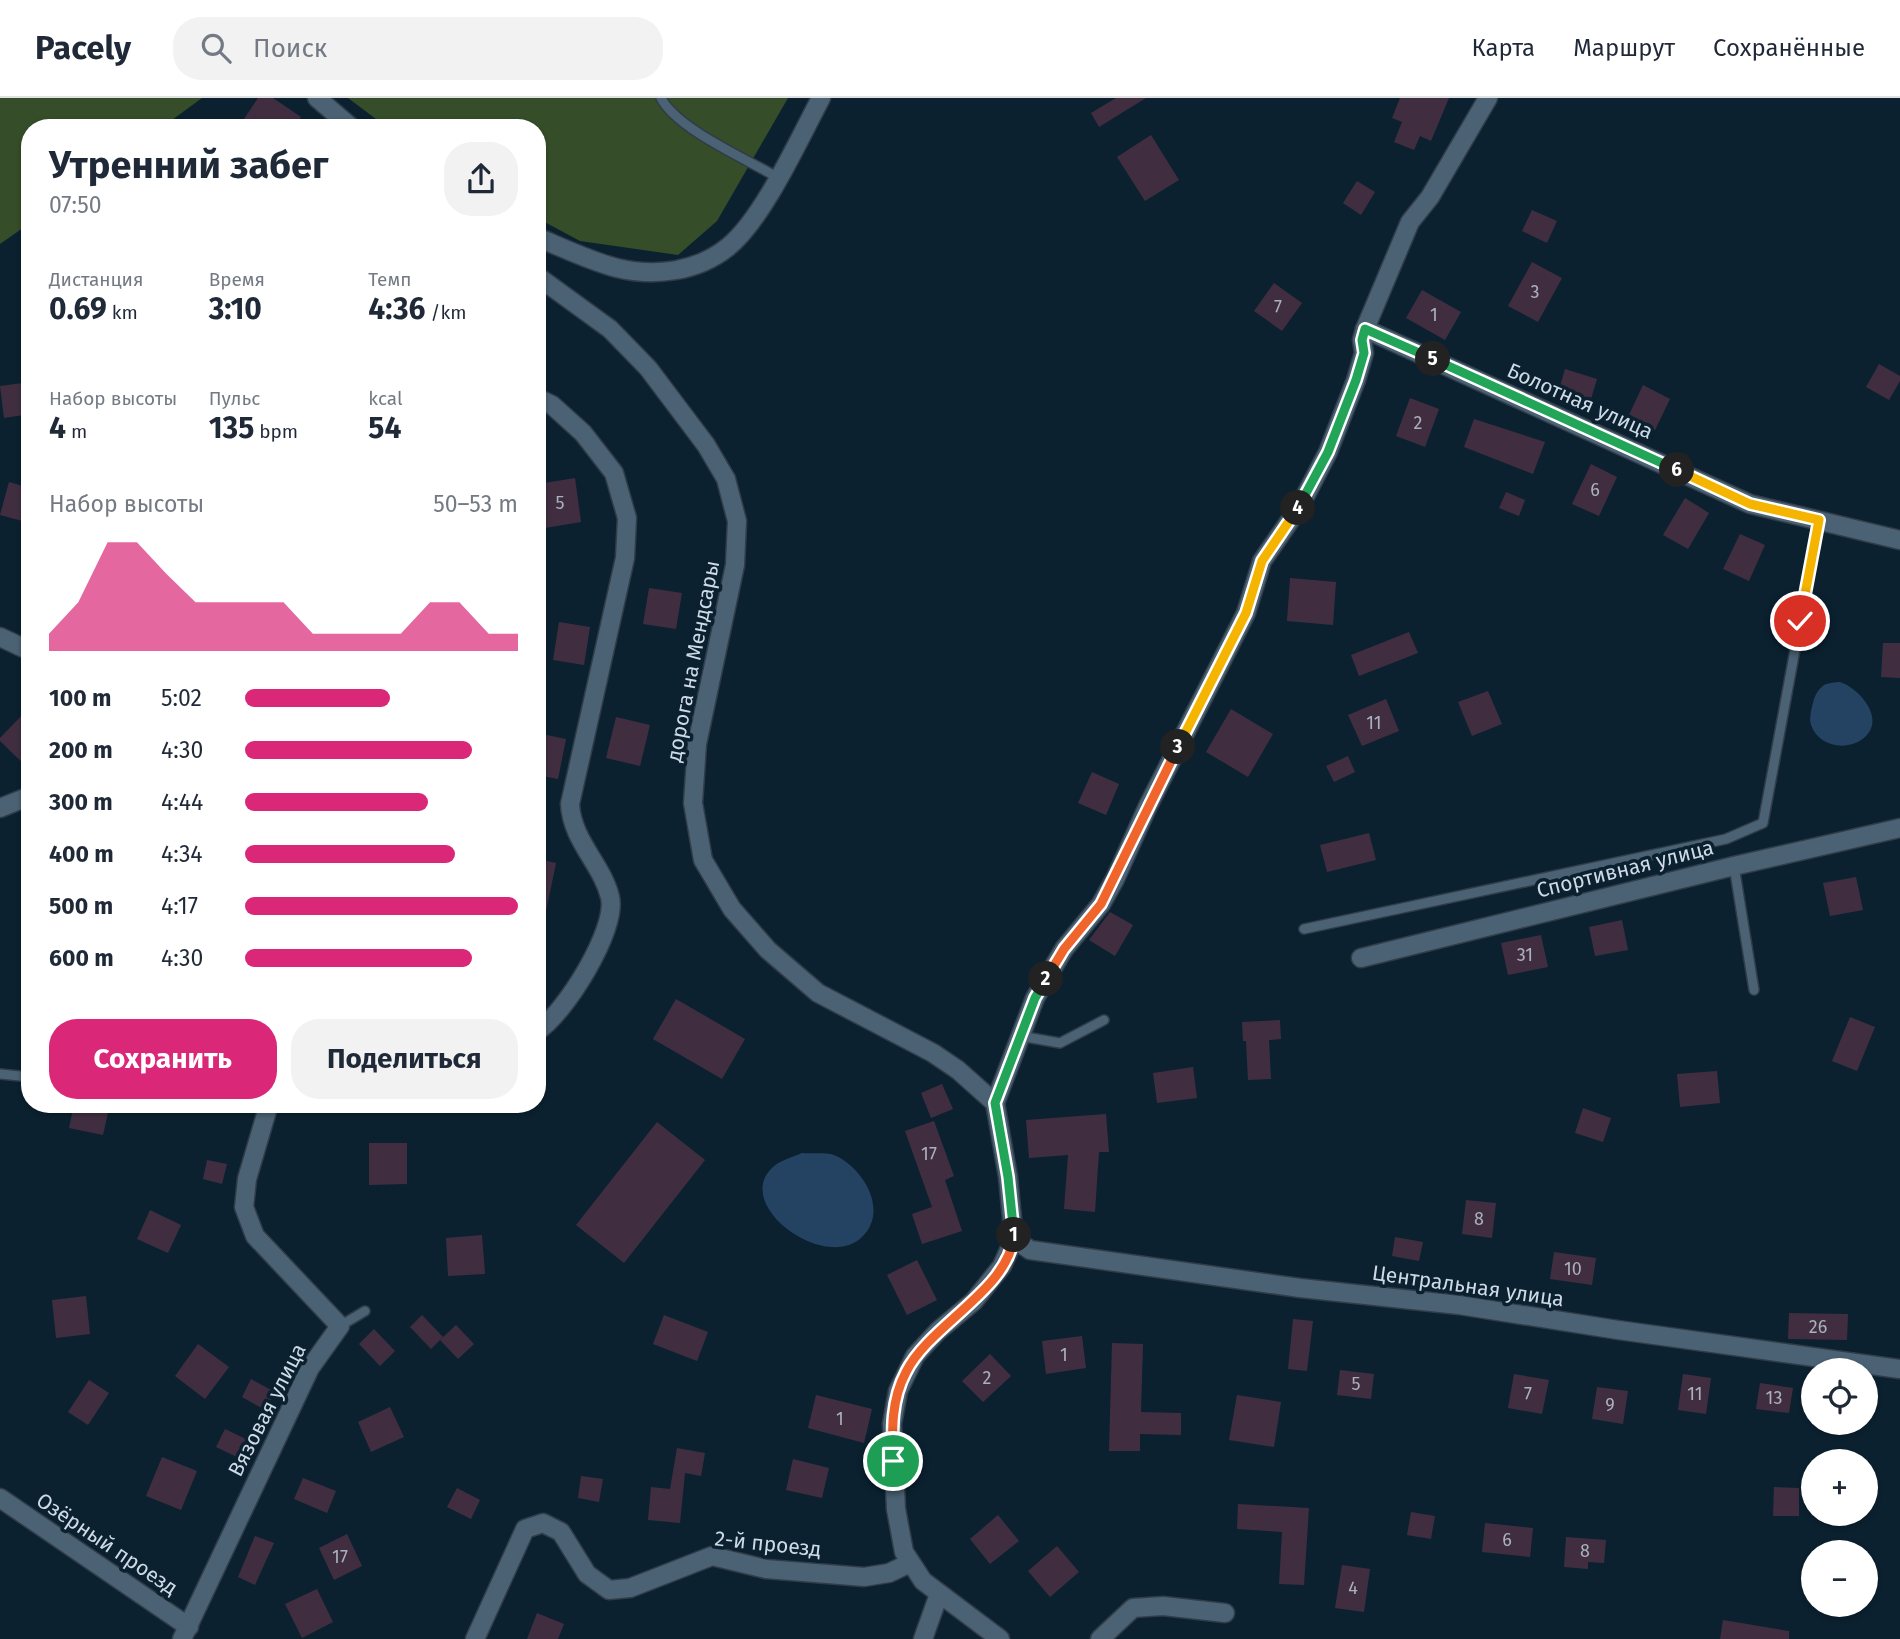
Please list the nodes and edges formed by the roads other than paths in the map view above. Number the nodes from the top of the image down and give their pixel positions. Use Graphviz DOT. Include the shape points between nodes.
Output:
graph roads {
  1 [pos="317,98"];
  2 [pos="661,98"];
  3 [pos="821,98"];
  4 [pos="1488,98"];
  5 [pos="340,119"];
  6 [pos="777,177"];
  7 [pos="546,240"];
  8 [pos="546,283"];
  9 [pos="1365,329"];
  10 [pos="546,402"];
  11 [pos="1819,520"];
  12 [pos="1900,540"];
  13 [pos="0,637"];
  14 [pos="21,647"];
  15 [pos="21,800"];
  16 [pos="0,808"];
  17 [pos="1900,828"];
  18 [pos="1734,866"];
  19 [pos="1304,929"];
  20 [pos="1361,958"];
  21 [pos="1755,990"];
  22 [pos="1104,1020"];
  23 [pos="546,1025"];
  24 [pos="1020,1036"];
  25 [pos="0,1074"];
  26 [pos="21,1076"];
  27 [pos="995,1103"];
  28 [pos="267,1113"];
  29 [pos="1014,1239"];
  30 [pos="365,1311"];
  31 [pos="340,1326"];
  32 [pos="1900,1369"];
  33 [pos="0,1498"];
  34 [pos="910,1563"];
  35 [pos="939,1594"];
  36 [pos="1225,1613"];
  37 [pos="185,1633"];
  38 [pos="475,1639"];
  39 [pos="923,1639"];
  40 [pos="1000,1639"];
  41 [pos="1100,1639"];
  1 -- 5 [label="street"];
  2 -- 6 [label="lane" via="690,128"];
  3 -- 6 [label="street"];
  4 -- 9 [label="street" via="1430,197 1410,222"];
  6 -- 7 [label="street" via="757,213 729,246 698,266 660,273 617,268"];
  8 -- 27 [label="street, дорога на Мендсары" via="610,329 648,368 726,479 737,521 736,565 696,744 693,803 703,860 732,909 768,950 818,993 933,1053"];
  9 -- 11 [label="street, Болотная улица" via="1750,504"];
  9 -- 24 [label="street" via="1356,380 1328,452 1300,506 1262,561 1246,613 1115,879 1064,949 1035,998"];
  10 -- 23 [label="street" via="583,433 614,473 627,518 625,558 570,804 579,839 610,898 610,915 599,948"];
  11 -- 12 [label="street, Болотная улица"];
  11 -- 19 [label="lane" via="1763,822 1726,839"];
  13 -- 14 [label="street"];
  15 -- 16 [label="street"];
  17 -- 18 [label="street, Спортивная улица"];
  18 -- 20 [label="street, Спортивная улица"];
  18 -- 21 [label="lane"];
  22 -- 24 [label="lane" via="1060,1043"];
  24 -- 27 [label="street"];
  25 -- 26 [label="lane"];
  27 -- 29 [label="street"];
  28 -- 31 [label="street" via="247,1179 244,1207 255,1236"];
  29 -- 32 [label="street, Центральная улица" via="1030,1250 1459,1305"];
  29 -- 34 [label="street" via="1002,1266 974,1301 915,1356 898,1391 892,1424 896,1509"];
  30 -- 31 [label="lane"];
  31 -- 37 [label="street, Вязовая улица" via="310,1368"];
  33 -- 37 [label="street, Озёрный проезд"];
  34 -- 35 [label="street"];
  34 -- 38 [label="street, 2-й проезд" via="864,1577 766,1569 712,1556 630,1588 609,1590 587,1574 561,1532 543,1523 525,1529"];
  35 -- 39 [label="street"];
  35 -- 40 [label="street"];
  36 -- 41 [label="street" via="1163,1606 1133,1608"];
}
